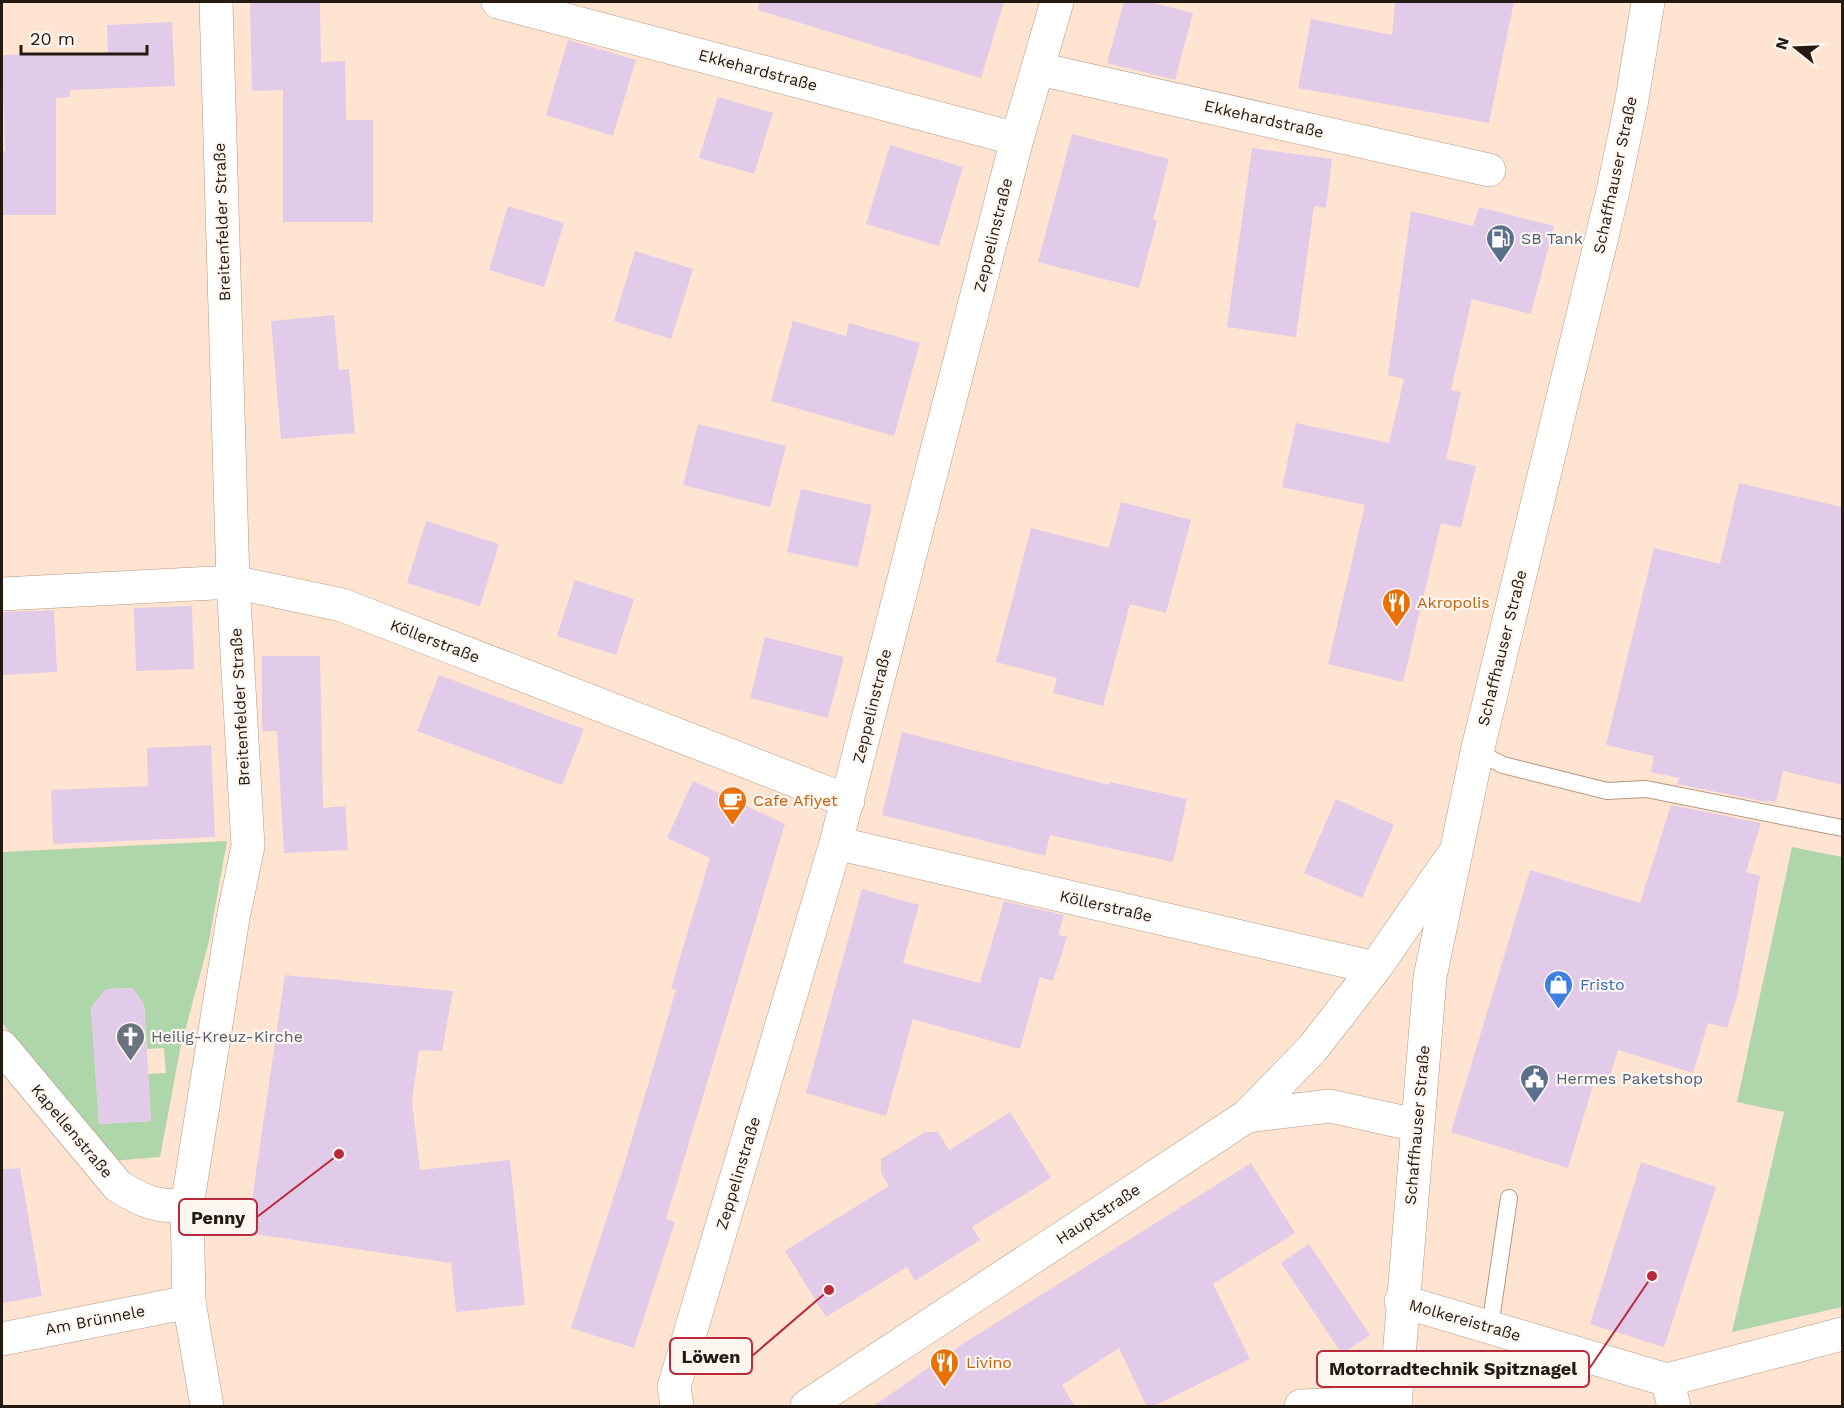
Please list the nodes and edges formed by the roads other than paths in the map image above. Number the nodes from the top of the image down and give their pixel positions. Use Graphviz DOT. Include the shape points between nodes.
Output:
graph roads {
  1 [pos="216,2"];
  2 [pos="498,2"];
  3 [pos="1057,2"];
  4 [pos="1648,2"];
  5 [pos="1038,69"];
  6 [pos="1017,139"];
  7 [pos="1489,170"];
  8 [pos="233,582"];
  9 [pos="2,594"];
  10 [pos="1477,752"];
  11 [pos="848,801"];
  12 [pos="1842,828"];
  13 [pos="836,843"];
  14 [pos="1454,854"];
  15 [pos="1375,968"];
  16 [pos="2,1047"];
  17 [pos="1247,1116"];
  18 [pos="1416,1125"];
  19 [pos="1509,1198"];
  20 [pos="187,1206"];
  21 [pos="1401,1301"];
  22 [pos="189,1302"];
  23 [pos="1490,1328"];
  24 [pos="1842,1334"];
  25 [pos="2,1339"];
  26 [pos="1670,1393"];
  27 [pos="1395,1404"];
  28 [pos="207,1407"];
  29 [pos="677,1407"];
  30 [pos="807,1407"];
  31 [pos="1301,1407"];
  1 -- 8 [label="street, Breitenfelder Straße"];
  2 -- 6 [label="street, Ekkehardstraße"];
  3 -- 5 [label="street, Zeppelinstraße"];
  4 -- 10 [label="street, Schaffhauser Straße" via="1613,191"];
  5 -- 6 [label="street, Zeppelinstraße"];
  5 -- 7 [label="street, Ekkehardstraße"];
  6 -- 11 [label="street, Zeppelinstraße"];
  8 -- 9 [label="street, Köllerstraße"];
  8 -- 11 [label="street, Köllerstraße" via="342,605"];
  8 -- 20 [label="street, Breitenfelder Straße" via="248,846"];
  10 -- 12 [label="lane" via="1503,765 1607,791 1646,789"];
  10 -- 14 [label="street, Schaffhauser Straße"];
  11 -- 13 [label="street, Zeppelinstraße"];
  13 -- 15 [label="street, Köllerstraße"];
  13 -- 29 [label="street, Zeppelinstraße" via="674,1387"];
  14 -- 15 [label="street"];
  14 -- 18 [label="street, Schaffhauser Straße" via="1430,977"];
  15 -- 17 [label="street" via="1313,1048"];
  16 -- 20 [label="street, Kapellenstraße" via="117,1186 138,1199 163,1207"];
  17 -- 18 [label="street, Hauptstraße" via="1330,1107"];
  17 -- 30 [label="street, Hauptstraße"];
  18 -- 21 [label="street, Schaffhauser Straße"];
  19 -- 23 [label="lane"];
  20 -- 22 [label="street, Breitenfelder Straße"];
  21 -- 23 [label="street, Molkereistraße"];
  21 -- 27 [label="street, Schaffhauser Straße"];
  22 -- 25 [label="street, Am Brünnele"];
  22 -- 28 [label="street, Breitenfelder Straße"];
  23 -- 26 [label="street, Molkereistraße"];
  24 -- 26 [label="street, Molkereistraße"];
  27 -- 31 [label="street"];
}
